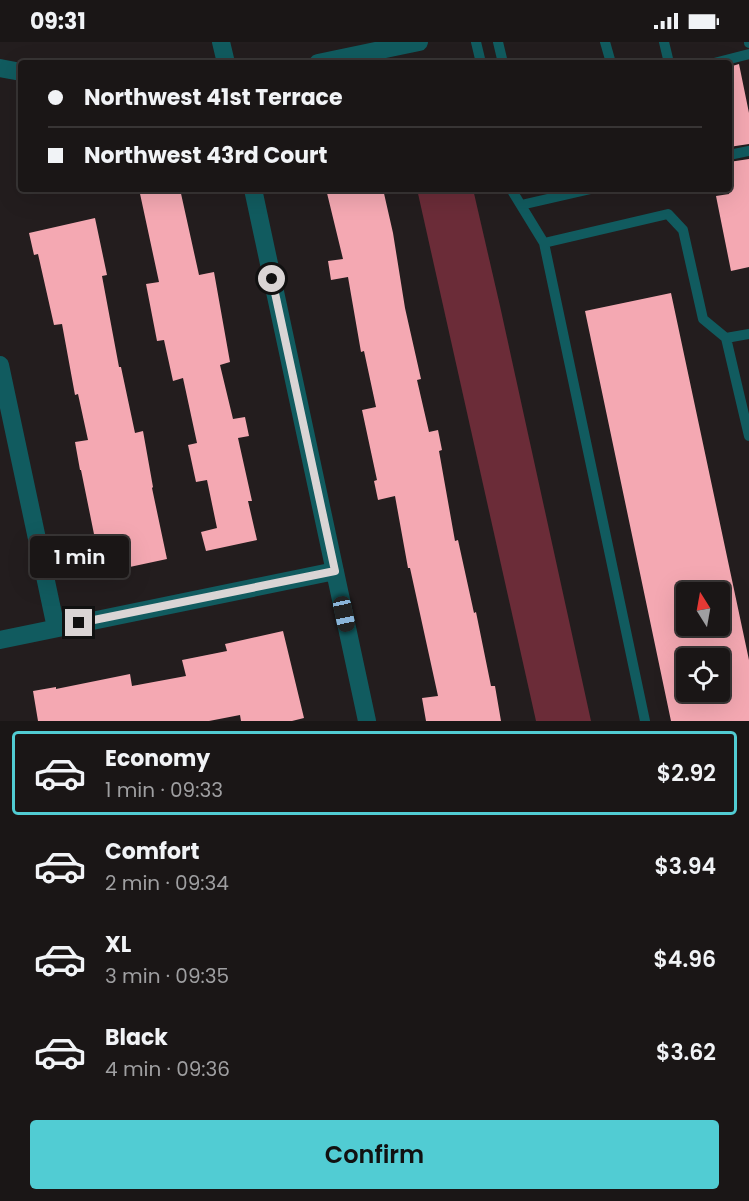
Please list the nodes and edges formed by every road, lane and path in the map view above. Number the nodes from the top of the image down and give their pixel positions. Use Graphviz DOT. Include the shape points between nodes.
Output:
graph roads {
  1 [pos="221,42"];
  2 [pos="419,42"];
  3 [pos="476,42"];
  4 [pos="498,42"];
  5 [pos="605,42"];
  6 [pos="664,42"];
  7 [pos="749,54"];
  8 [pos="225,60"];
  9 [pos="332,60"];
  10 [pos="480,60"];
  11 [pos="502,60"];
  12 [pos="610,60"];
  13 [pos="668,60"];
  14 [pos="726,60"];
  15 [pos="0,68"];
  16 [pos="18,71"];
  17 [pos="749,151"];
  18 [pos="732,154"];
  19 [pos="254,192"];
  20 [pos="513,192"];
  21 [pos="578,192"];
  22 [pos="521,205"];
  23 [pos="544,243"];
  24 [pos="749,334"];
  25 [pos="726,338"];
  26 [pos="0,365"];
  27 [pos="749,436"];
  28 [pos="335,571"];
  29 [pos="56,628"];
  30 [pos="0,640"];
  31 [pos="367,721"];
  32 [pos="645,721"];
  1 -- 8 [label="street"];
  2 -- 9 [label="street"];
  3 -- 10 [label="lane"];
  4 -- 11 [label="lane"];
  5 -- 12 [label="lane"];
  6 -- 13 [label="lane"];
  7 -- 14 [label="lane"];
  15 -- 16 [label="street"];
  17 -- 18 [label="lane"];
  19 -- 28 [label="street"];
  20 -- 22 [label="lane"];
  21 -- 22 [label="lane"];
  22 -- 23 [label="lane"];
  23 -- 25 [label="lane" via="668,214 683,230 703,319"];
  23 -- 32 [label="lane"];
  24 -- 25 [label="lane"];
  25 -- 27 [label="lane"];
  26 -- 29 [label="street"];
  28 -- 29 [label="street"];
  28 -- 31 [label="street"];
  29 -- 30 [label="street"];
}
